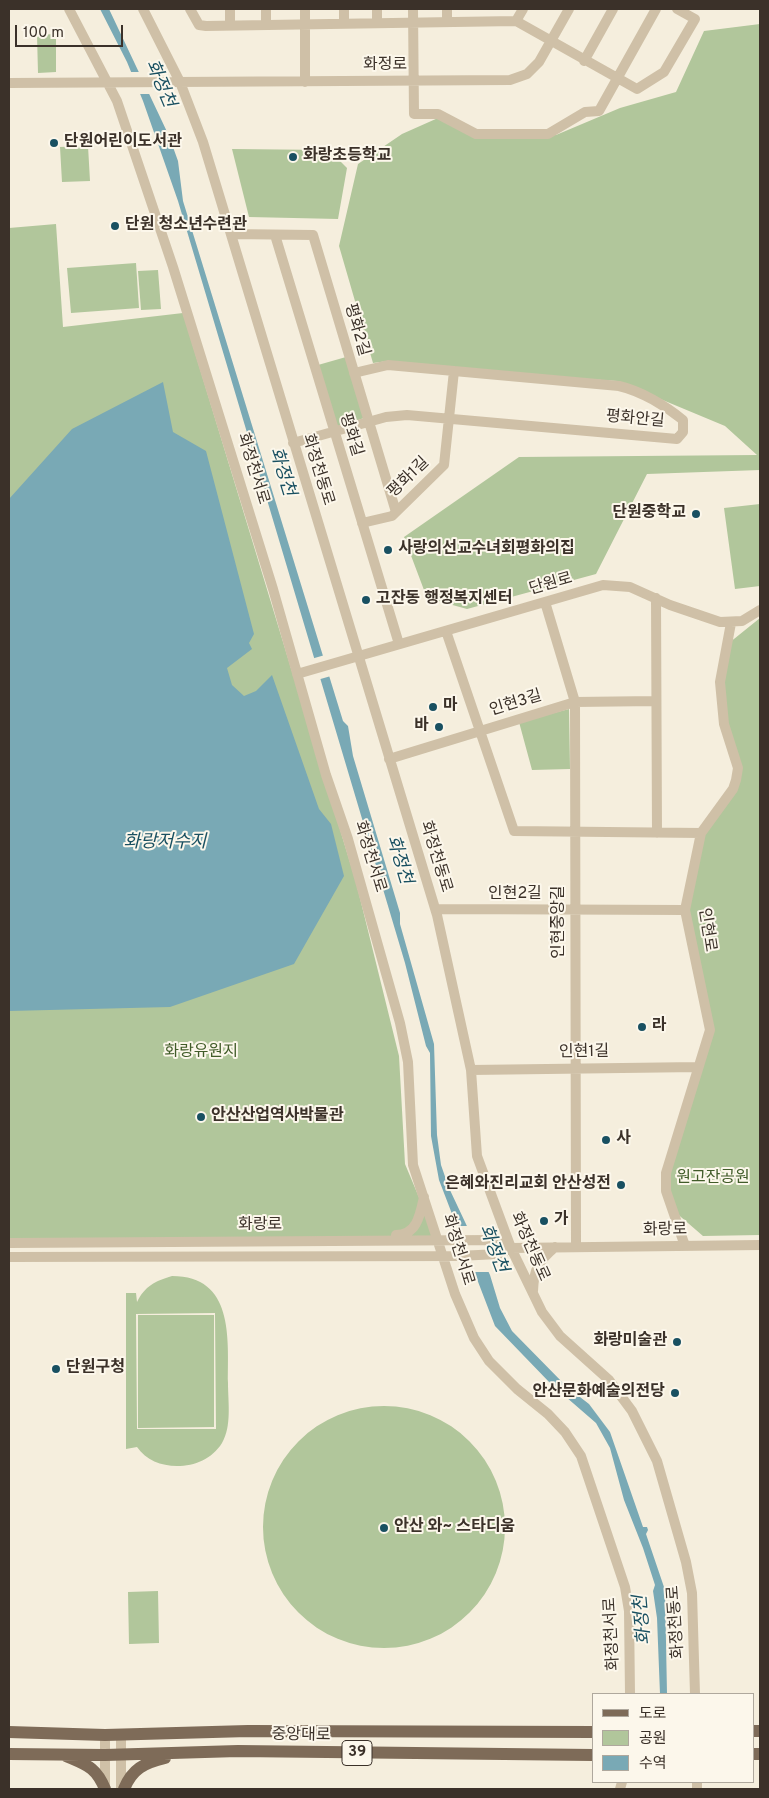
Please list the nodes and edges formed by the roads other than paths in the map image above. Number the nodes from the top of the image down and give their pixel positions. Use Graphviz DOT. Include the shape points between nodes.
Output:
graph roads {
  1 [pos="69,9"];
  2 [pos="143,9"];
  3 [pos="190,9"];
  4 [pos="230,9"];
  5 [pos="266,9"];
  6 [pos="305,9"];
  7 [pos="344,9"];
  8 [pos="377,9"];
  9 [pos="413,9"];
  10 [pos="447,9"];
  11 [pos="523,9"];
  12 [pos="569,9"];
  13 [pos="613,9"];
  14 [pos="656,9"];
  15 [pos="677,9"];
  16 [pos="516,21"];
  17 [pos="447,22"];
  18 [pos="344,23"];
  19 [pos="377,23"];
  20 [pos="413,23"];
  21 [pos="266,24"];
  22 [pos="305,24"];
  23 [pos="230,25"];
  24 [pos="550,42"];
  25 [pos="584,61"];
  26 [pos="617,80"];
  27 [pos="413,81"];
  28 [pos="107,82"];
  29 [pos="180,82"];
  30 [pos="305,82"];
  31 [pos="9,83"];
  32 [pos="231,234"];
  33 [pos="275,235"];
  34 [pos="454,371"];
  35 [pos="354,373"];
  36 [pos="449,418"];
  37 [pos="368,422"];
  38 [pos="333,431"];
  39 [pos="293,442"];
  40 [pos="396,512"];
  41 [pos="362,523"];
  42 [pos="656,598"];
  43 [pos="545,602"];
  44 [pos="760,610"];
  45 [pos="731,623"];
  46 [pos="446,631"];
  47 [pos="399,644"];
  48 [pos="360,656"];
  49 [pos="301,673"];
  50 [pos="656,701"];
  51 [pos="575,702"];
  52 [pos="480,731"];
  53 [pos="389,759"];
  54 [pos="575,832"];
  55 [pos="657,833"];
  56 [pos="701,833"];
  57 [pos="436,909"];
  58 [pos="575,910"];
  59 [pos="685,910"];
  60 [pos="698,1067"];
  61 [pos="576,1069"];
  62 [pos="471,1070"];
  63 [pos="424,1196"];
  64 [pos="372,1240"];
  65 [pos="439,1240"];
  66 [pos="9,1243"];
  67 [pos="760,1245"];
  68 [pos="685,1246"];
  69 [pos="555,1247"];
  70 [pos="576,1247"];
  71 [pos="511,1248"];
  72 [pos="444,1255"];
  73 [pos="9,1257"];
  74 [pos="533,1293"];
  75 [pos="630,1693"];
  76 [pos="696,1693"];
  77 [pos="9,1732"];
  78 [pos="592,1732"];
  79 [pos="121,1734"];
  80 [pos="105,1735"];
  81 [pos="190,1752"];
  82 [pos="59,1753"];
  83 [pos="9,1754"];
  84 [pos="121,1754"];
  85 [pos="105,1755"];
  86 [pos="592,1756"];
  87 [pos="105,1789"];
  88 [pos="122,1789"];
  1 -- 28 [label="street, 화정천서로"];
  2 -- 29 [label="street, 화정천동로"];
  3 -- 23 [label="street" via="198,25"];
  4 -- 23 [label="street"];
  5 -- 21 [label="street"];
  6 -- 22 [label="street"];
  7 -- 18 [label="street"];
  8 -- 19 [label="street"];
  9 -- 20 [label="street"];
  10 -- 17 [label="street"];
  11 -- 16 [label="street"];
  12 -- 24 [label="street, 화정로"];
  13 -- 25 [label="street"];
  14 -- 26 [label="street"];
  15 -- 26 [label="street" via="695,19 664,72 637,89"];
  16 -- 17 [label="street"];
  16 -- 24 [label="street"];
  17 -- 20 [label="street"];
  18 -- 19 [label="street"];
  18 -- 22 [label="street"];
  19 -- 20 [label="street"];
  20 -- 27 [label="street"];
  21 -- 22 [label="street"];
  21 -- 23 [label="street"];
  22 -- 30 [label="street"];
  24 -- 25 [label="street"];
  24 -- 27 [label="street, 화정로" via="539,62 527,74 510,80"];
  25 -- 26 [label="street"];
  26 -- 27 [label="street" via="599,112 585,112 548,134 476,134 438,114 414,114"];
  27 -- 30 [label="street, 화정로"];
  28 -- 29 [label="street, 화정로"];
  28 -- 31 [label="street"];
  28 -- 49 [label="street, 화정천서로" via="117,101 173,267"];
  29 -- 30 [label="street, 화정로"];
  29 -- 32 [label="street, 화정천동로" via="203,142"];
  32 -- 33 [label="street, 평화2길"];
  32 -- 39 [label="street, 화정천동로"];
  33 -- 35 [label="street, 평화2길" via="313,235"];
  33 -- 38 [label="street, 평화길"];
  34 -- 35 [label="street, 평화안길" via="388,365"];
  34 -- 36 [label="street, 평화1길"];
  34 -- 36 [label="street, 평화안길" via="631,389 683,420 683,432 677,439"];
  35 -- 37 [label="street, 평화2길"];
  36 -- 37 [label="street, 평화안길" via="407,415"];
  36 -- 40 [label="street, 평화1길" via="444,465"];
  37 -- 38 [label="street, 평화안길"];
  37 -- 40 [label="street, 평화2길"];
  38 -- 39 [label="street, 평화안길"];
  38 -- 41 [label="street, 평화길"];
  39 -- 48 [label="street, 화정천동로"];
  40 -- 41 [label="street, 평화1길" via="392,516"];
  41 -- 47 [label="street, 평화길"];
  42 -- 43 [label="street, 단원로" via="630,587 602,585"];
  42 -- 45 [label="street, 단원로"];
  42 -- 50 [label="street"];
  43 -- 46 [label="street, 단원로"];
  43 -- 51 [label="street, 인현중앙길"];
  44 -- 45 [label="street" via="742,621"];
  45 -- 56 [label="street, 인현로" via="720,682 724,724 738,768 733,789"];
  46 -- 47 [label="street, 단원로"];
  46 -- 52 [label="street"];
  47 -- 48 [label="street, 단원로"];
  48 -- 49 [label="street, 단원로"];
  48 -- 53 [label="street, 화정천동로"];
  49 -- 63 [label="street, 화정천서로" via="326,775 350,846 400,1023 408,1062 413,1165"];
  50 -- 51 [label="street, 인현3길"];
  50 -- 55 [label="street"];
  51 -- 52 [label="street, 인현3길"];
  51 -- 54 [label="street, 인현중앙길"];
  52 -- 53 [label="street, 인현3길"];
  52 -- 54 [label="street" via="514,831"];
  53 -- 57 [label="street, 화정천동로"];
  54 -- 55 [label="street"];
  54 -- 58 [label="street, 인현중앙길"];
  55 -- 56 [label="street"];
  56 -- 59 [label="street, 인현로"];
  57 -- 58 [label="street, 인현2길"];
  57 -- 62 [label="street, 화정천동로"];
  58 -- 59 [label="street, 인현2길"];
  58 -- 61 [label="street, 인현중앙길"];
  59 -- 60 [label="street, 인현로" via="710,1030"];
  60 -- 61 [label="street, 인현1길"];
  60 -- 68 [label="street, 인현로" via="666,1173 666,1191"];
  61 -- 62 [label="street, 인현1길"];
  61 -- 70 [label="street, 인현중앙길"];
  62 -- 71 [label="street, 화정천동로" via="476,1156"];
  63 -- 64 [label="street" via="418,1221 410,1232"];
  63 -- 65 [label="street, 화정천서로"];
  64 -- 65 [label="street, 화랑로"];
  64 -- 66 [label="street, 화랑로"];
  65 -- 71 [label="street, 화랑로" via="493,1240"];
  65 -- 72 [label="street, 화정천서로"];
  67 -- 68 [label="street, 화랑로"];
  68 -- 70 [label="street, 화랑로"];
  69 -- 70 [label="street, 화랑로"];
  69 -- 71 [label="street, 화랑로"];
  69 -- 74 [label="street" via="541,1259 533,1274"];
  71 -- 72 [label="street, 화랑로" via="499,1254"];
  71 -- 74 [label="street, 화정천동로"];
  72 -- 73 [label="street, 화랑로"];
  72 -- 75 [label="street, 화정천서로" via="466,1321 489,1362 548,1414 581,1456 626,1587"];
  74 -- 76 [label="street, 화정천동로" via="560,1336 609,1380 632,1411 657,1461 692,1593"];
  77 -- 80 [label="main road, 중앙대로 / 39"];
  78 -- 79 [label="main road, 중앙대로 / 39"];
  79 -- 80 [label="main road, 중앙대로 / 39"];
  79 -- 84 [label="street"];
  80 -- 85 [label="street"];
  81 -- 84 [label="main road, 중앙대로 / 39"];
  81 -- 86 [label="main road, 중앙대로 / 39"];
  81 -- 88 [label="main road" via="144,1764 133,1772"];
  82 -- 83 [label="main road, 중앙대로 / 39"];
  82 -- 85 [label="main road, 중앙대로 / 39"];
  82 -- 87 [label="main road" via="93,1769"];
  84 -- 85 [label="main road, 중앙대로 / 39"];
  84 -- 88 [label="street"];
  85 -- 87 [label="street"];
}
